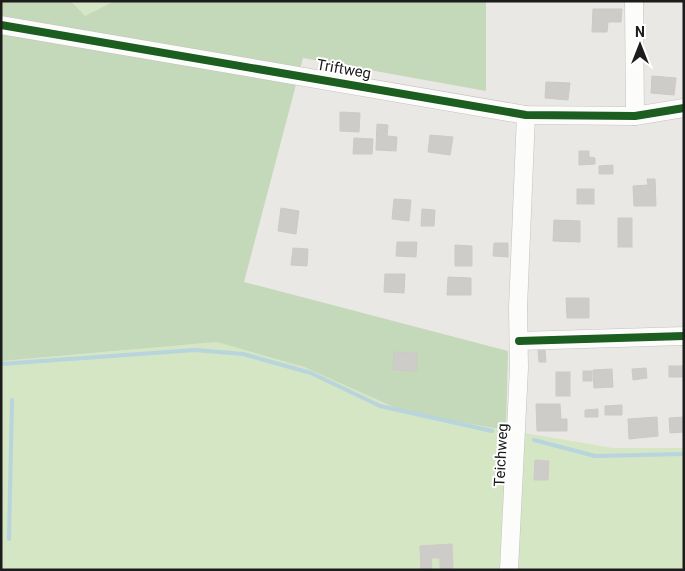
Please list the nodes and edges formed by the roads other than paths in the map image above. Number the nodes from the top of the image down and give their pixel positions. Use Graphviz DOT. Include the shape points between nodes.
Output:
graph roads {
  1 [pos="634,1"];
  2 [pos="1,25"];
  3 [pos="684,108"];
  4 [pos="526,114"];
  5 [pos="635,116"];
  6 [pos="684,336"];
  7 [pos="520,341"];
  8 [pos="509,570"];
  1 -- 5 [label="street"];
  2 -- 4 [label="street, Triftweg"];
  3 -- 5 [label="street, Triftweg"];
  4 -- 5 [label="street, Triftweg"];
  4 -- 7 [label="street, Teichweg" via="518,308"];
  6 -- 7 [label="street"];
  7 -- 8 [label="street, Teichweg"];
}
